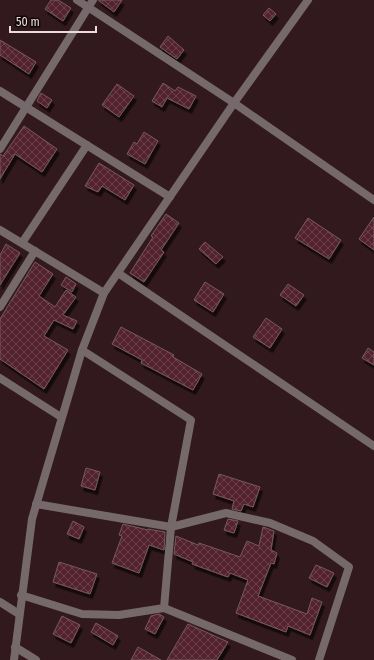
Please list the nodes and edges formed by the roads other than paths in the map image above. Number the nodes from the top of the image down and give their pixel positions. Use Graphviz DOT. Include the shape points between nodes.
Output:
graph roads {
  1 [pos="77,0"];
  2 [pos="93,0"];
  3 [pos="306,1"];
  4 [pos="88,8"];
  5 [pos="0,91"];
  6 [pos="234,103"];
  7 [pos="26,108"];
  8 [pos="87,145"];
  9 [pos="0,149"];
  10 [pos="170,197"];
  11 [pos="374,200"];
  12 [pos="0,230"];
  13 [pos="22,243"];
  14 [pos="35,251"];
  15 [pos="118,273"];
  16 [pos="104,293"];
  17 [pos="0,307"];
  18 [pos="82,350"];
  19 [pos="0,378"];
  20 [pos="61,417"];
  21 [pos="374,446"];
  22 [pos="36,504"];
  23 [pos="171,527"];
  24 [pos="21,595"];
  25 [pos="0,602"];
  26 [pos="164,608"];
  27 [pos="19,614"];
  28 [pos="15,647"];
  29 [pos="14,660"];
  30 [pos="36,660"];
  31 [pos="292,660"];
  32 [pos="319,660"];
  1 -- 4 [label="street"];
  2 -- 4 [label="street"];
  3 -- 6 [label="street"];
  4 -- 6 [label="street"];
  4 -- 7 [label="street"];
  5 -- 7 [label="street"];
  6 -- 10 [label="street"];
  6 -- 11 [label="street"];
  7 -- 8 [label="street"];
  7 -- 9 [label="street"];
  8 -- 10 [label="street"];
  8 -- 13 [label="street"];
  10 -- 15 [label="street"];
  12 -- 13 [label="street"];
  13 -- 14 [label="street"];
  14 -- 16 [label="street"];
  14 -- 17 [label="street"];
  15 -- 16 [label="street"];
  15 -- 21 [label="street"];
  16 -- 18 [label="street"];
  18 -- 20 [label="street"];
  18 -- 23 [label="street" via="191,420"];
  19 -- 20 [label="street"];
  20 -- 22 [label="street"];
  22 -- 23 [label="street"];
  22 -- 24 [label="street"];
  23 -- 26 [label="street"];
  23 -- 32 [label="street" via="226,513 270,523 313,541 349,567"];
  24 -- 26 [label="street" via="82,614 118,615"];
  24 -- 27 [label="street"];
  25 -- 27 [label="street"];
  26 -- 31 [label="street"];
  27 -- 28 [label="street"];
  28 -- 29 [label="street"];
  28 -- 30 [label="street"];
}
